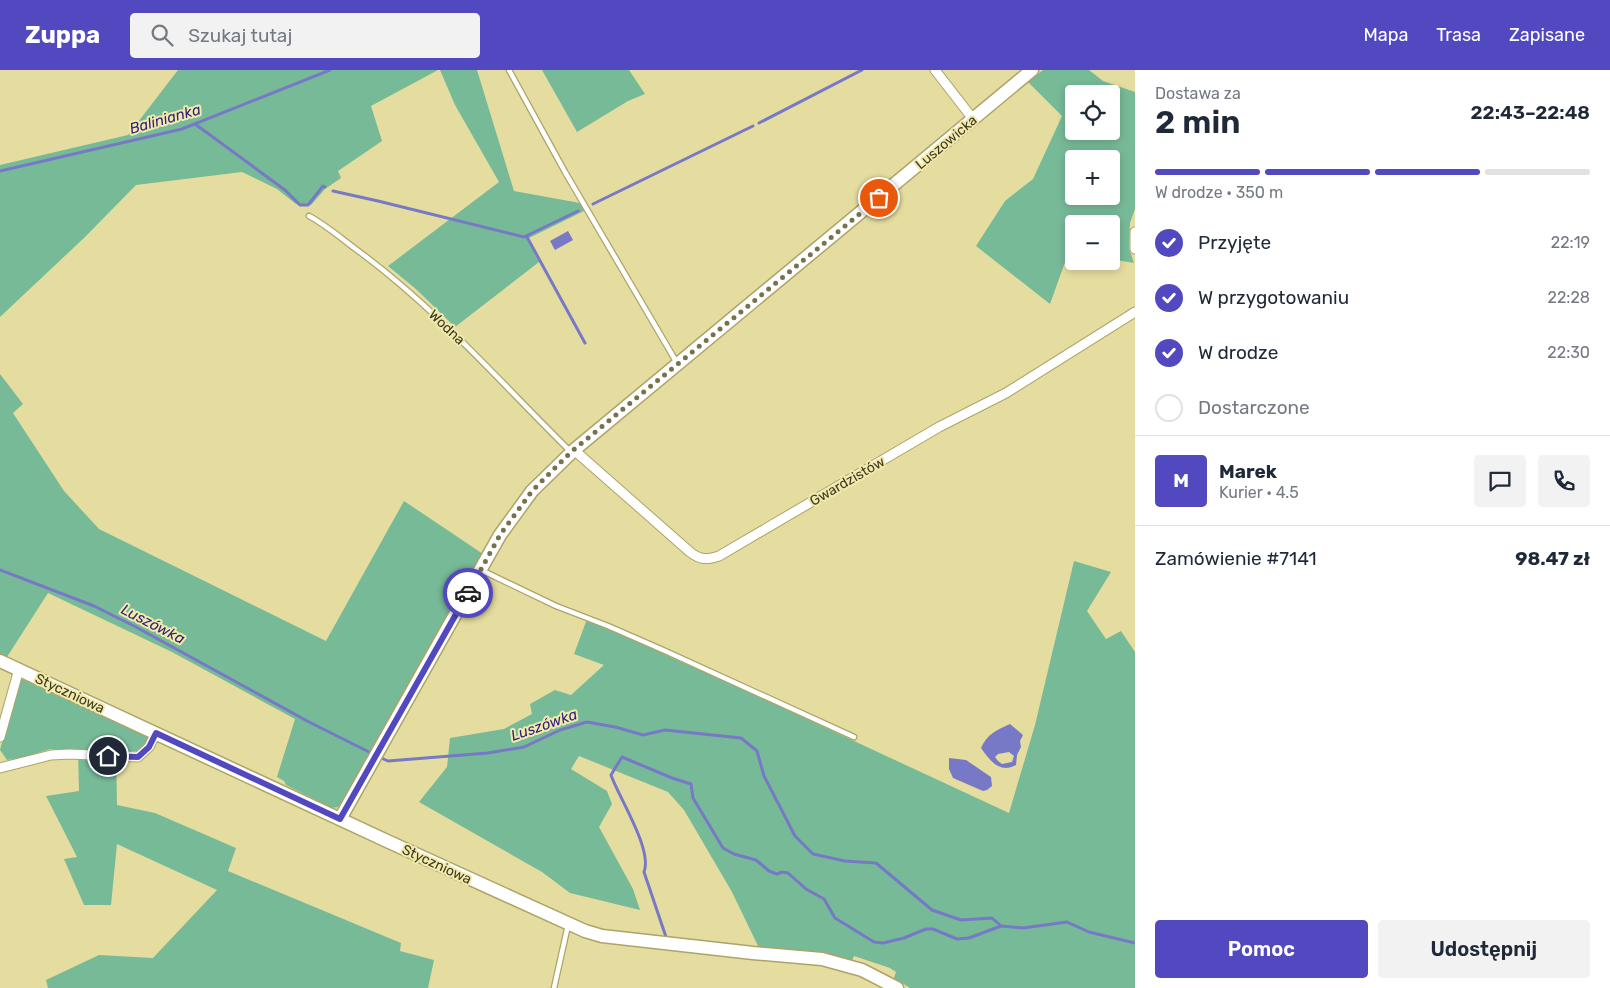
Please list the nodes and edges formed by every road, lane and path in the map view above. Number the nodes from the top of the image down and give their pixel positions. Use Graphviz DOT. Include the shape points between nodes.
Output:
graph roads {
  1 [pos="509,70"];
  2 [pos="935,70"];
  3 [pos="1032,70"];
  4 [pos="973,119"];
  5 [pos="309,216"];
  6 [pos="1135,232"];
  7 [pos="1135,248"];
  8 [pos="1135,312"];
  9 [pos="677,364"];
  10 [pos="573,451"];
  11 [pos="481,570"];
  12 [pos="0,661"];
  13 [pos="19,669"];
  14 [pos="156,733"];
  15 [pos="0,737"];
  16 [pos="854,737"];
  17 [pos="0,768"];
  18 [pos="340,819"];
  19 [pos="568,924"];
  20 [pos="554,988"];
  21 [pos="897,988"];
  1 -- 9 [label="lane"];
  2 -- 4 [label="street"];
  3 -- 4 [label="street, Luszowicka"];
  4 -- 9 [label="street, Luszowicka"];
  5 -- 10 [label="lane, Wodna" via="388,273 415,297"];
  6 -- 7 [label="street"];
  8 -- 10 [label="street, Gwardzistów" via="1006,393 939,427 711,559 697,558"];
  9 -- 10 [label="street, Luszowicka"];
  10 -- 11 [label="street, Luszowicka" via="532,491 500,535"];
  11 -- 16 [label="lane"];
  11 -- 18 [label="street, Luszowicka"];
  12 -- 13 [label="street, Styczniowa"];
  13 -- 14 [label="street, Styczniowa"];
  13 -- 15 [label="street"];
  14 -- 17 [label="street" via="149,747 138,757 51,755"];
  14 -- 18 [label="street, Styczniowa"];
  18 -- 19 [label="street, Styczniowa"];
  19 -- 20 [label="lane"];
  19 -- 21 [label="street, Styczniowa" via="602,936 822,959 862,970"];
}
